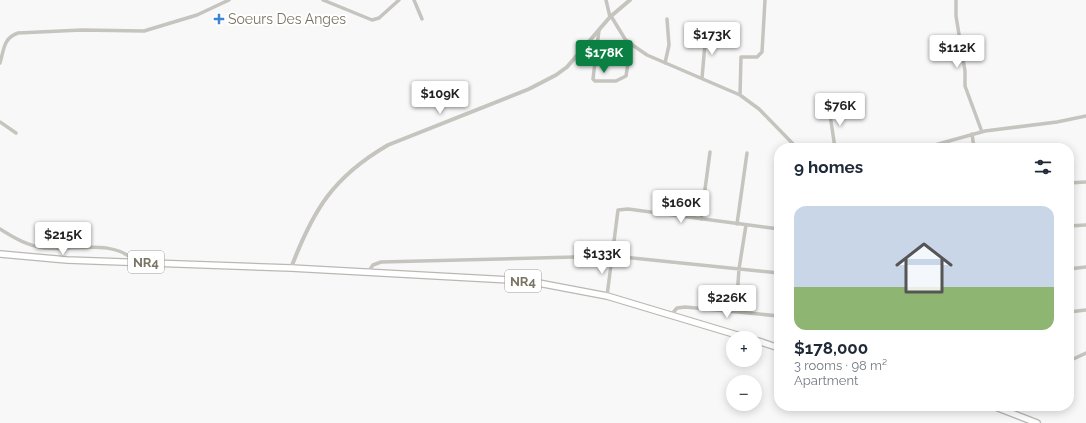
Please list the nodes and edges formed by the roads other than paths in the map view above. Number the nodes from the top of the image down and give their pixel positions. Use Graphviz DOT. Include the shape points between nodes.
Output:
graph roads {
  1 [pos="229,0"];
  2 [pos="323,0"];
  3 [pos="398,0"];
  4 [pos="414,0"];
  5 [pos="606,0"];
  6 [pos="630,0"];
  7 [pos="765,0"];
  8 [pos="956,0"];
  9 [pos="611,17"];
  10 [pos="422,19"];
  11 [pos="667,19"];
  12 [pos="600,30"];
  13 [pos="706,32"];
  14 [pos="5,42"];
  15 [pos="0,43"];
  16 [pos="631,44"];
  17 [pos="665,62"];
  18 [pos="0,63"];
  19 [pos="702,78"];
  20 [pos="740,95"];
  21 [pos="829,108"];
  22 [pos="1086,116"];
  23 [pos="0,122"];
  24 [pos="982,132"];
  25 [pos="16,133"];
  26 [pos="972,134"];
  27 [pos="792,143"];
  28 [pos="834,143"];
  29 [pos="941,143"];
  30 [pos="973,143"];
  31 [pos="710,152"];
  32 [pos="747,153"];
  33 [pos="1086,182"];
  34 [pos="1074,183"];
  35 [pos="701,219"];
  36 [pos="737,224"];
  37 [pos="746,225"];
  38 [pos="1086,225"];
  39 [pos="1074,226"];
  40 [pos="774,228"];
  41 [pos="0,229"];
  42 [pos="0,254"];
  43 [pos="612,256"];
  44 [pos="136,262"];
  45 [pos="1086,267"];
  46 [pos="291,268"];
  47 [pos="1074,268"];
  48 [pos="740,270"];
  49 [pos="367,273"];
  50 [pos="774,273"];
  51 [pos="607,296"];
  52 [pos="1086,310"];
  53 [pos="1074,311"];
  54 [pos="736,312"];
  55 [pos="671,315"];
  56 [pos="774,316"];
  57 [pos="726,331"];
  58 [pos="762,342"];
  59 [pos="774,346"];
  60 [pos="1086,352"];
  61 [pos="1074,358"];
  62 [pos="1006,411"];
  63 [pos="1037,423"];
  1 -- 14 [label="street" via="197,15 144,32 26,31 14,34"];
  2 -- 3 [label="street" via="372,20 379,18"];
  4 -- 10 [label="street"];
  5 -- 9 [label="street"];
  6 -- 9 [label="street"];
  7 -- 20 [label="street" via="762,52 757,57 741,57"];
  8 -- 24 [label="street" via="965,86"];
  9 -- 12 [label="street"];
  9 -- 16 [label="street"];
  11 -- 17 [label="street" via="670,45"];
  12 -- 16 [label="street" via="593,79 595,81 616,81 626,76"];
  12 -- 46 [label="street" via="567,67 543,83 395,142 370,155 344,175 326,197 300,243"];
  13 -- 19 [label="street"];
  14 -- 15 [label="street"];
  14 -- 18 [label="street"];
  16 -- 17 [label="street" via="647,55"];
  17 -- 19 [label="street"];
  19 -- 20 [label="street"];
  20 -- 27 [label="street" via="756,106"];
  21 -- 28 [label="street"];
  22 -- 24 [label="street" via="1067,121"];
  23 -- 25 [label="street"];
  24 -- 26 [label="street"];
  26 -- 29 [label="street"];
  26 -- 30 [label="street"];
  31 -- 35 [label="street"];
  32 -- 36 [label="street"];
  33 -- 34 [label="street"];
  35 -- 36 [label="street"];
  35 -- 43 [label="street" via="628,209 618,210"];
  36 -- 37 [label="street"];
  37 -- 40 [label="street"];
  37 -- 48 [label="street"];
  38 -- 39 [label="street"];
  41 -- 44 [label="street" via="30,244 59,249 110,249 127,254"];
  42 -- 44 [label="highway, NR4" via="67,260"];
  43 -- 48 [label="street"];
  43 -- 49 [label="street" via="381,262 373,264"];
  43 -- 51 [label="street"];
  44 -- 46 [label="highway, NR4"];
  45 -- 47 [label="street"];
  46 -- 49 [label="highway, NR4"];
  48 -- 50 [label="street"];
  48 -- 54 [label="street"];
  49 -- 51 [label="highway, NR4" via="528,281"];
  51 -- 55 [label="highway, NR4"];
  52 -- 53 [label="street"];
  54 -- 55 [label="street" via="679,308"];
  54 -- 56 [label="street"];
  55 -- 57 [label="highway, NR4"];
  58 -- 59 [label="highway"];
  60 -- 61 [label="street"];
  62 -- 63 [label="highway"];
}
